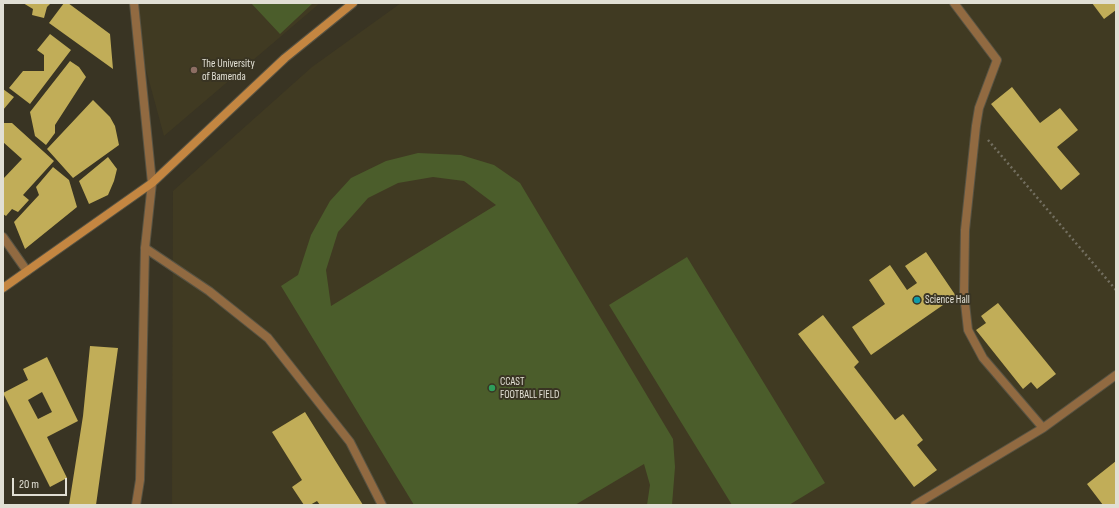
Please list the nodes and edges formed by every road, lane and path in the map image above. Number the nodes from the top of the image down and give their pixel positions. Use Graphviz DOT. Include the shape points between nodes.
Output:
graph roads {
  1 [pos="134,3"];
  2 [pos="353,3"];
  3 [pos="954,3"];
  4 [pos="976,126"];
  5 [pos="152,183"];
  6 [pos="3,237"];
  7 [pos="145,248"];
  8 [pos="27,271"];
  9 [pos="3,288"];
  10 [pos="1116,290"];
  11 [pos="1116,375"];
  12 [pos="1043,428"];
  13 [pos="136,505"];
  14 [pos="382,505"];
  15 [pos="915,505"];
  1 -- 5 [label="street"];
  2 -- 5 [label="street" via="285,58"];
  3 -- 4 [label="street" via="997,60 979,108"];
  4 -- 10 [label="path"];
  4 -- 12 [label="street" via="965,230 964,294 968,330 983,358"];
  5 -- 7 [label="street"];
  5 -- 8 [label="street"];
  6 -- 8 [label="street"];
  7 -- 13 [label="street" via="140,480"];
  7 -- 14 [label="street" via="209,291 268,338 350,442"];
  8 -- 9 [label="street"];
  11 -- 12 [label="street"];
  12 -- 15 [label="street"];
}
